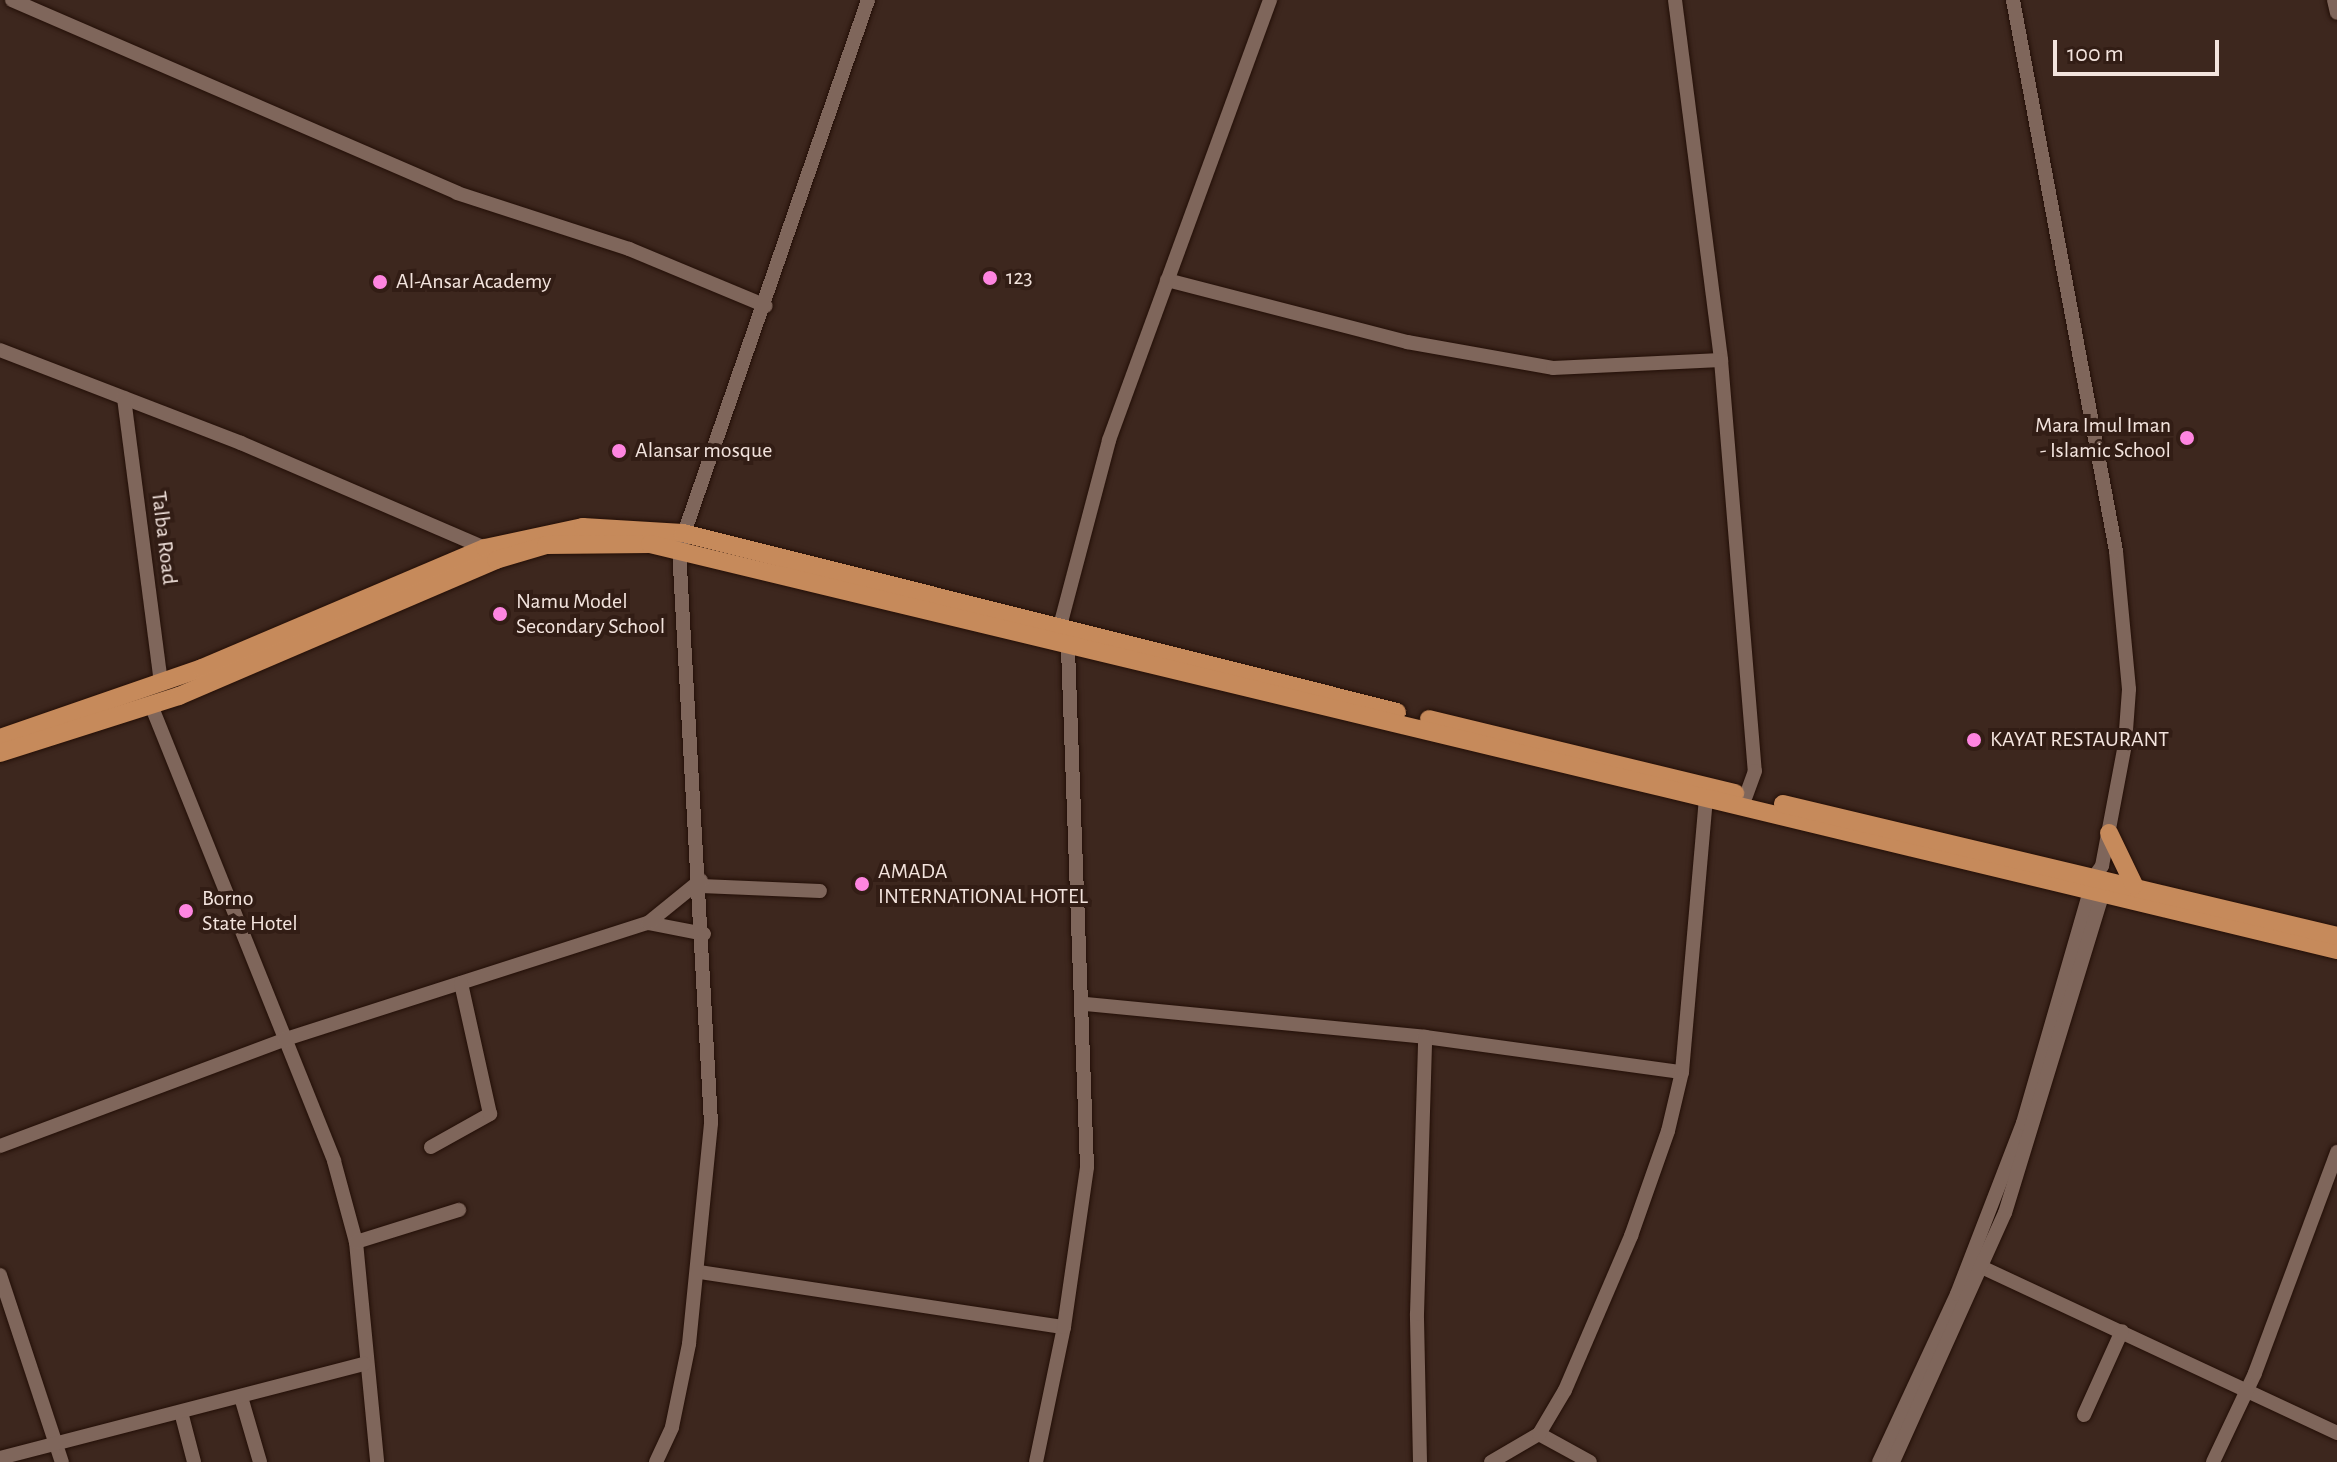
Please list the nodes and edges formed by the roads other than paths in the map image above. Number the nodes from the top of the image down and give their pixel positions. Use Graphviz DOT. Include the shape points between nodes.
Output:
graph roads {
  1 [pos="12,0"];
  2 [pos="868,0"];
  3 [pos="1270,0"];
  4 [pos="1675,0"];
  5 [pos="2013,0"];
  6 [pos="2334,0"];
  7 [pos="2337,13"];
  8 [pos="1167,280"];
  9 [pos="766,306"];
  10 [pos="0,350"];
  11 [pos="1721,360"];
  12 [pos="124,398"];
  13 [pos="681,541"];
  14 [pos="485,548"];
  15 [pos="1060,626"];
  16 [pos="1068,648"];
  17 [pos="161,684"];
  18 [pos="151,705"];
  19 [pos="0,738"];
  20 [pos="0,753"];
  21 [pos="1746,796"];
  22 [pos="1706,799"];
  23 [pos="2109,833"];
  24 [pos="2100,881"];
  25 [pos="701,883"];
  26 [pos="2134,885"];
  27 [pos="820,891"];
  28 [pos="648,923"];
  29 [pos="704,934"];
  30 [pos="2337,936"];
  31 [pos="2337,950"];
  32 [pos="461,983"];
  33 [pos="1085,1004"];
  34 [pos="1425,1037"];
  35 [pos="286,1039"];
  36 [pos="1682,1072"];
  37 [pos="0,1146"];
  38 [pos="431,1147"];
  39 [pos="2337,1152"];
  40 [pos="459,1210"];
  41 [pos="356,1242"];
  42 [pos="1976,1264"];
  43 [pos="699,1272"];
  44 [pos="0,1275"];
  45 [pos="1064,1327"];
  46 [pos="2122,1331"];
  47 [pos="364,1364"];
  48 [pos="2248,1390"];
  49 [pos="241,1397"];
  50 [pos="181,1412"];
  51 [pos="2084,1415"];
  52 [pos="2337,1433"];
  53 [pos="1539,1434"];
  54 [pos="58,1442"];
  55 [pos="0,1458"];
  56 [pos="62,1462"];
  57 [pos="194,1462"];
  58 [pos="260,1462"];
  59 [pos="377,1462"];
  60 [pos="656,1462"];
  61 [pos="1036,1462"];
  62 [pos="1420,1462"];
  63 [pos="1491,1462"];
  64 [pos="1590,1462"];
  65 [pos="1879,1462"];
  66 [pos="1893,1462"];
  67 [pos="2213,1462"];
  1 -- 9 [label="street" via="445,188 629,249"];
  2 -- 9 [label="street"];
  3 -- 8 [label="street"];
  4 -- 11 [label="street"];
  5 -- 23 [label="street" via="2125,623 2125,744"];
  6 -- 7 [label="street"];
  8 -- 11 [label="street" via="1407,342 1553,368"];
  8 -- 15 [label="street" via="1109,440"];
  9 -- 13 [label="street"];
  10 -- 12 [label="street"];
  11 -- 21 [label="street" via="1755,771"];
  12 -- 14 [label="street"];
  12 -- 17 [label="street, Talba Road"];
  13 -- 14 [label="main road" via="583,527"];
  13 -- 15 [label="main road"];
  13 -- 16 [label="main road"];
  13 -- 18 [label="main road" via="546,545 454,576"];
  13 -- 25 [label="street"];
  14 -- 17 [label="main road"];
  15 -- 21 [label="main road"];
  16 -- 22 [label="main road"];
  16 -- 33 [label="street" via="1065,677"];
  17 -- 19 [label="main road"];
  18 -- 20 [label="main road"];
  18 -- 35 [label="street"];
  21 -- 24 [label="main road"];
  22 -- 24 [label="main road"];
  22 -- 36 [label="street"];
  23 -- 24 [label="street"];
  23 -- 26 [label="main road"];
  24 -- 26 [label="main road"];
  24 -- 31 [label="main road"];
  24 -- 42 [label="street"];
  25 -- 27 [label="street"];
  25 -- 28 [label="street"];
  25 -- 29 [label="street"];
  26 -- 30 [label="main road"];
  28 -- 29 [label="street"];
  28 -- 32 [label="street"];
  29 -- 43 [label="street" via="711,1123"];
  32 -- 35 [label="street"];
  32 -- 38 [label="street" via="490,1114"];
  33 -- 34 [label="street"];
  33 -- 45 [label="street" via="1087,1167"];
  34 -- 36 [label="street"];
  34 -- 62 [label="street" via="1417,1314"];
  35 -- 37 [label="street"];
  35 -- 41 [label="street" via="334,1161"];
  36 -- 53 [label="street" via="1668,1131 1631,1236 1565,1390"];
  39 -- 48 [label="street"];
  40 -- 41 [label="street"];
  41 -- 47 [label="street"];
  42 -- 46 [label="street"];
  42 -- 65 [label="street"];
  42 -- 66 [label="street"];
  43 -- 45 [label="street"];
  43 -- 60 [label="street" via="672,1427"];
  44 -- 54 [label="street"];
  45 -- 61 [label="street"];
  46 -- 48 [label="street"];
  46 -- 51 [label="street"];
  47 -- 49 [label="street"];
  47 -- 59 [label="street"];
  48 -- 52 [label="street"];
  48 -- 67 [label="street"];
  49 -- 50 [label="street"];
  49 -- 58 [label="street"];
  50 -- 54 [label="street"];
  50 -- 57 [label="street"];
  53 -- 63 [label="street"];
  53 -- 64 [label="street"];
  54 -- 55 [label="street"];
  54 -- 56 [label="street"];
}
